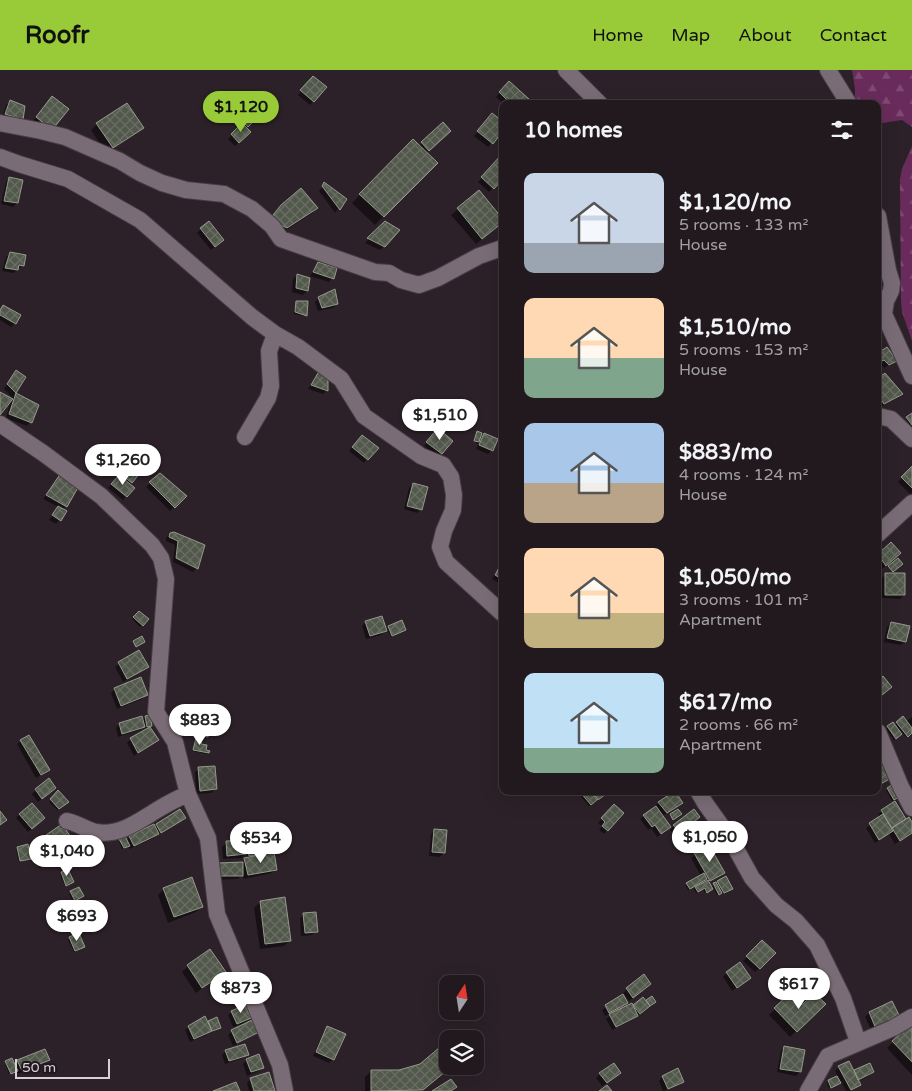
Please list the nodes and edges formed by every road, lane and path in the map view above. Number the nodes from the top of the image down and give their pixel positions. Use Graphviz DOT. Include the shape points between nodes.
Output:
graph roads {
  1 [pos="566,70"];
  2 [pos="828,70"];
  3 [pos="596,100"];
  4 [pos="847,100"];
  5 [pos="0,123"];
  6 [pos="0,157"];
  7 [pos="881,230"];
  8 [pos="499,249"];
  9 [pos="275,334"];
  10 [pos="912,376"];
  11 [pos="881,417"];
  12 [pos="0,424"];
  13 [pos="245,437"];
  14 [pos="912,439"];
  15 [pos="912,502"];
  16 [pos="881,531"];
  17 [pos="499,610"];
  18 [pos="881,739"];
  19 [pos="188,794"];
  20 [pos="700,795"];
  21 [pos="912,808"];
  22 [pos="67,821"];
  23 [pos="912,1017"];
  24 [pos="858,1042"];
  25 [pos="285,1091"];
  26 [pos="808,1091"];
  1 -- 3 [label="street"];
  2 -- 4 [label="street"];
  5 -- 8 [label="street" via="65,137 162,183 186,190 224,194 252,209 281,238 419,285"];
  6 -- 9 [label="street" via="68,179 140,220"];
  7 -- 10 [label="street" via="892,283 884,314"];
  9 -- 13 [label="street" via="270,351 271,386 264,406"];
  9 -- 17 [label="street" via="341,379 364,416 421,456 443,465 451,477 454,495 453,510 440,547 446,562"];
  11 -- 14 [label="street" via="891,419"];
  12 -- 19 [label="street" via="100,496 152,545 161,558 166,579 156,712 175,742"];
  15 -- 16 [label="street"];
  18 -- 21 [label="street"];
  19 -- 22 [label="street" via="124,829 95,832"];
  19 -- 25 [label="street" via="208,838 217,914 280,1065"];
  20 -- 24 [label="street" via="752,878 817,945 843,998"];
  23 -- 24 [label="street"];
  24 -- 26 [label="street" via="828,1056"];
}
